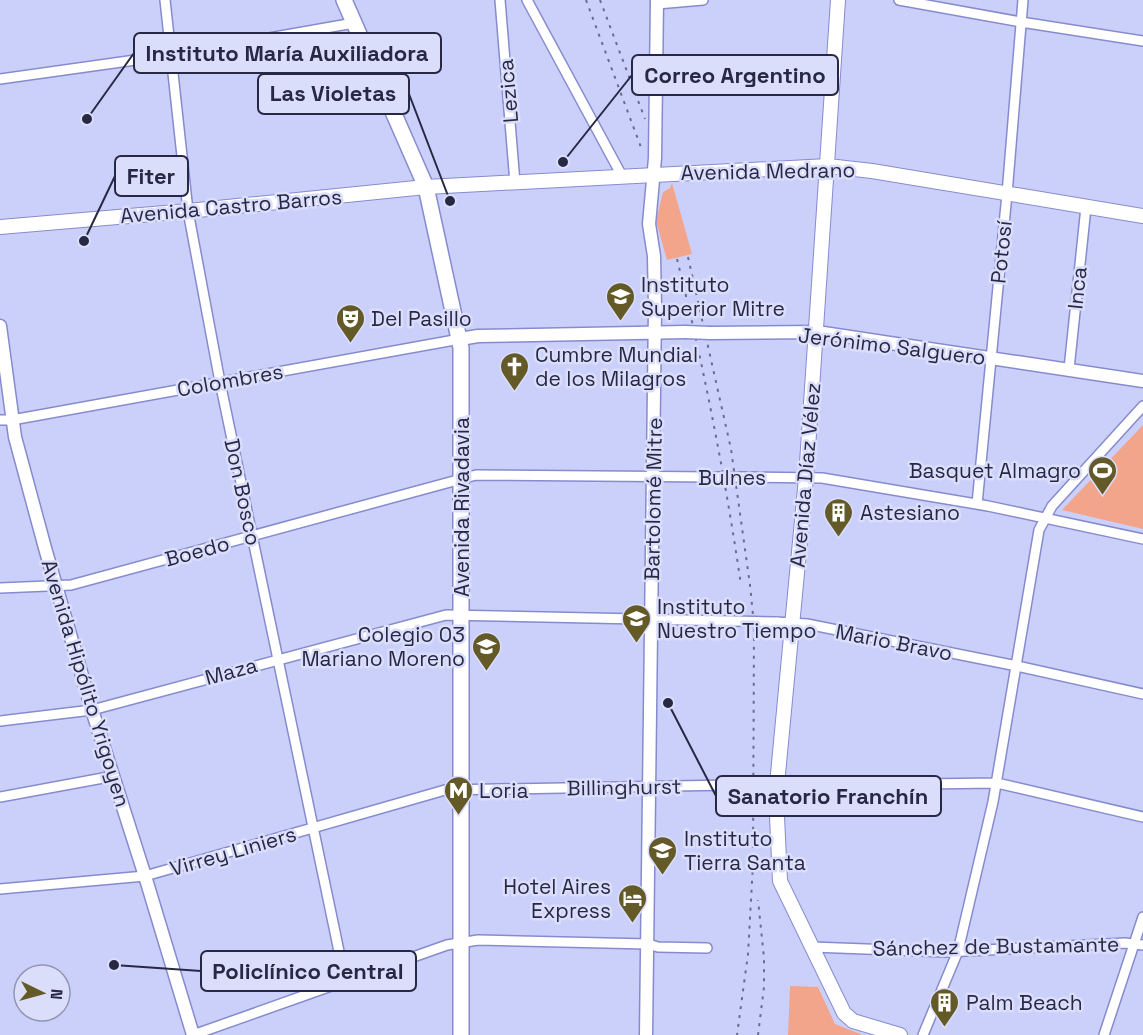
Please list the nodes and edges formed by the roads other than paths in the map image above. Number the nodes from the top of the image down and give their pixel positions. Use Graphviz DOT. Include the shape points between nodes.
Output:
graph roads {
  1 [pos="165,0"];
  2 [pos="344,0"];
  3 [pos="500,0"];
  4 [pos="527,0"];
  5 [pos="703,0"];
  6 [pos="838,0"];
  7 [pos="899,0"];
  8 [pos="1023,0"];
  9 [pos="657,2"];
  10 [pos="1021,22"];
  11 [pos="354,23"];
  12 [pos="1143,41"];
  13 [pos="171,55"];
  14 [pos="0,80"];
  15 [pos="828,166"];
  16 [pos="654,174"];
  17 [pos="622,176"];
  18 [pos="515,183"];
  19 [pos="426,186"];
  20 [pos="1007,194"];
  21 [pos="1086,207"];
  22 [pos="188,211"];
  23 [pos="1143,216"];
  24 [pos="0,226"];
  25 [pos="0,326"];
  26 [pos="817,332"];
  27 [pos="654,333"];
  28 [pos="460,339"];
  29 [pos="990,358"];
  30 [pos="1069,369"];
  31 [pos="1143,381"];
  32 [pos="220,382"];
  33 [pos="1143,406"];
  34 [pos="6,420"];
  35 [pos="654,477"];
  36 [pos="806,478"];
  37 [pos="461,480"];
  38 [pos="977,504"];
  39 [pos="1045,517"];
  40 [pos="253,536"];
  41 [pos="1143,539"];
  42 [pos="57,585"];
  43 [pos="0,588"];
  44 [pos="461,616"];
  45 [pos="652,619"];
  46 [pos="791,624"];
  47 [pos="278,659"];
  48 [pos="1017,666"];
  49 [pos="1143,694"];
  50 [pos="92,710"];
  51 [pos="0,721"];
  52 [pos="114,776"];
  53 [pos="997,783"];
  54 [pos="650,786"];
  55 [pos="771,786"];
  56 [pos="461,790"];
  57 [pos="0,797"];
  58 [pos="1143,817"];
  59 [pos="313,829"];
  60 [pos="145,876"];
  61 [pos="0,889"];
  62 [pos="1143,917"];
  63 [pos="462,942"];
  64 [pos="648,944"];
  65 [pos="1139,944"];
  66 [pos="812,947"];
  67 [pos="706,948"];
  68 [pos="958,951"];
  69 [pos="345,980"];
  70 [pos="193,1035"];
  71 [pos="461,1035"];
  72 [pos="646,1035"];
  73 [pos="900,1035"];
  74 [pos="923,1035"];
  75 [pos="1104,1035"];
  1 -- 13 [label="street, Don Bosco"];
  2 -- 11 [label="main road, Avenida Rivadavia"];
  3 -- 18 [label="street, Lezica"];
  4 -- 17 [label="street"];
  5 -- 9 [label="street"];
  6 -- 15 [label="main road, Avenida Díaz Vélez"];
  7 -- 10 [label="street"];
  8 -- 10 [label="street, Potosí"];
  9 -- 16 [label="street, Bartolomé Mitre"];
  10 -- 12 [label="street"];
  10 -- 20 [label="street, Potosí"];
  11 -- 13 [label="street"];
  11 -- 19 [label="main road, Avenida Rivadavia"];
  13 -- 14 [label="street"];
  13 -- 22 [label="street, Don Bosco"];
  15 -- 16 [label="main road, Avenida Medrano"];
  15 -- 20 [label="main road, Avenida Medrano"];
  15 -- 26 [label="main road, Avenida Díaz Vélez"];
  16 -- 17 [label="main road, Avenida Medrano"];
  16 -- 27 [label="street, Bartolomé Mitre" via="649,224 654,256"];
  17 -- 18 [label="main road, Avenida Medrano"];
  18 -- 19 [label="main road, Avenida Medrano"];
  19 -- 22 [label="main road, Avenida Castro Barros"];
  19 -- 28 [label="main road, Avenida Rivadavia"];
  20 -- 21 [label="main road, Avenida Medrano"];
  20 -- 29 [label="street, Potosí"];
  21 -- 23 [label="main road, Avenida Medrano"];
  21 -- 30 [label="street, Inca"];
  22 -- 24 [label="main road, Avenida Castro Barros"];
  22 -- 32 [label="street, Don Bosco"];
  25 -- 34 [label="street, Avenida Hipólito Yrigoyen"];
  26 -- 27 [label="street, Jerónimo Salguero, bridge"];
  26 -- 29 [label="street, Jerónimo Salguero"];
  26 -- 36 [label="main road, Avenida Díaz Vélez"];
  27 -- 28 [label="street, Jerónimo Salguero"];
  27 -- 35 [label="street, Bartolomé Mitre"];
  28 -- 32 [label="street, Colombres"];
  28 -- 37 [label="main road, Avenida Rivadavia"];
  29 -- 30 [label="street, Jerónimo Salguero"];
  29 -- 38 [label="street, Potosí"];
  30 -- 31 [label="street, Jerónimo Salguero"];
  32 -- 34 [label="street, Colombres"];
  32 -- 40 [label="street, Don Bosco"];
  33 -- 39 [label="street"];
  34 -- 42 [label="street, Avenida Hipólito Yrigoyen" via="15,437"];
  35 -- 36 [label="street, Bulnes, bridge"];
  35 -- 37 [label="street, Bulnes" via="476,476"];
  35 -- 45 [label="street, Bartolomé Mitre"];
  36 -- 38 [label="street, Bulnes"];
  36 -- 46 [label="main road, Avenida Díaz Vélez"];
  37 -- 40 [label="street, Boedo"];
  37 -- 44 [label="main road, Avenida Rivadavia"];
  38 -- 39 [label="street, Bulnes"];
  39 -- 41 [label="street, Bulnes"];
  39 -- 48 [label="street" via="1039,530"];
  40 -- 42 [label="street, Boedo" via="71,585"];
  40 -- 47 [label="street, Don Bosco"];
  42 -- 43 [label="street, Boedo"];
  42 -- 50 [label="street, Avenida Hipólito Yrigoyen"];
  44 -- 45 [label="street, Mario Bravo"];
  44 -- 47 [label="street, Maza" via="446,615"];
  44 -- 56 [label="main road, Avenida Rivadavia"];
  45 -- 46 [label="street, Mario Bravo, bridge"];
  45 -- 54 [label="street, Bartolomé Mitre"];
  46 -- 48 [label="street, Mario Bravo"];
  46 -- 55 [label="main road, Avenida Díaz Vélez"];
  47 -- 50 [label="street, Maza"];
  47 -- 59 [label="street, Don Bosco"];
  48 -- 49 [label="street, Mario Bravo"];
  48 -- 53 [label="street"];
  50 -- 51 [label="street, Maza"];
  50 -- 52 [label="street, Avenida Hipólito Yrigoyen"];
  52 -- 57 [label="street"];
  52 -- 60 [label="street, Avenida Hipólito Yrigoyen"];
  53 -- 55 [label="street, Billinghurst"];
  53 -- 58 [label="street, Billinghurst"];
  53 -- 68 [label="street"];
  54 -- 55 [label="street, Billinghurst, bridge"];
  54 -- 56 [label="street, Billinghurst"];
  54 -- 64 [label="street, Bartolomé Mitre"];
  55 -- 66 [label="main road, Avenida Díaz Vélez" via="780,881"];
  56 -- 59 [label="street, Virrey Liniers" via="445,790"];
  56 -- 63 [label="main road, Avenida Rivadavia"];
  59 -- 60 [label="street, Virrey Liniers"];
  59 -- 69 [label="street, Don Bosco"];
  60 -- 61 [label="street, Virrey Liniers"];
  60 -- 70 [label="street, Avenida Hipólito Yrigoyen"];
  62 -- 65 [label="street"];
  63 -- 64 [label="street"];
  63 -- 69 [label="street"];
  63 -- 71 [label="main road, Avenida Rivadavia"];
  64 -- 67 [label="street"];
  64 -- 72 [label="street, Bartolomé Mitre"];
  65 -- 68 [label="street, Sánchez de Bustamante"];
  65 -- 75 [label="street"];
  66 -- 68 [label="street, Sánchez de Bustamante"];
  66 -- 73 [label="main road, Avenida Díaz Vélez" via="841,1008 853,1021"];
  68 -- 74 [label="street"];
  69 -- 70 [label="street"];
}
